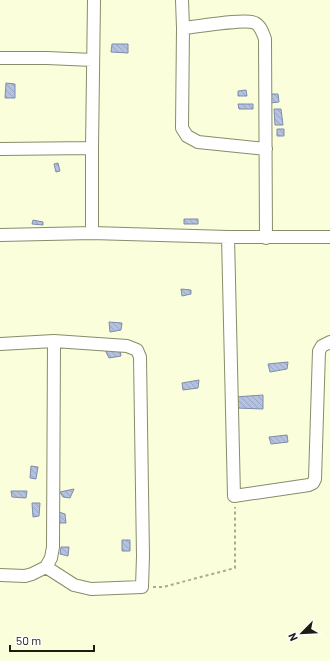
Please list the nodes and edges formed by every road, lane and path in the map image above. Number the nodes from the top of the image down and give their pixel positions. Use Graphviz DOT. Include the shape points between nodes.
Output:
graph roads {
  1 [pos="94,0"];
  2 [pos="182,0"];
  3 [pos="183,28"];
  4 [pos="0,58"];
  5 [pos="93,60"];
  6 [pos="92,148"];
  7 [pos="0,149"];
  8 [pos="266,149"];
  9 [pos="92,233"];
  10 [pos="0,235"];
  11 [pos="228,237"];
  12 [pos="330,237"];
  13 [pos="266,238"];
  14 [pos="54,341"];
  15 [pos="330,342"];
  16 [pos="0,344"];
  17 [pos="234,496"];
  18 [pos="46,567"];
  19 [pos="0,575"];
  20 [pos="142,587"];
  1 -- 5 [label="street"];
  2 -- 3 [label="street"];
  3 -- 8 [label="street" via="182,128 187,136 198,142"];
  3 -- 8 [label="street" via="242,21 255,23 262,30 265,39"];
  4 -- 5 [label="street"];
  5 -- 6 [label="street"];
  6 -- 7 [label="street"];
  6 -- 9 [label="street"];
  8 -- 13 [label="street"];
  9 -- 10 [label="street"];
  9 -- 11 [label="street"];
  11 -- 13 [label="street"];
  11 -- 17 [label="street"];
  12 -- 13 [label="street"];
  14 -- 16 [label="street"];
  14 -- 18 [label="street" via="53,547"];
  14 -- 20 [label="street" via="127,346 137,350 139,354"];
  15 -- 17 [label="street" via="319,351 316,479 309,485"];
  17 -- 20 [label="path" via="235,568 163,587"];
  18 -- 19 [label="street" via="25,576"];
  18 -- 20 [label="street" via="74,585 91,589"];
}
